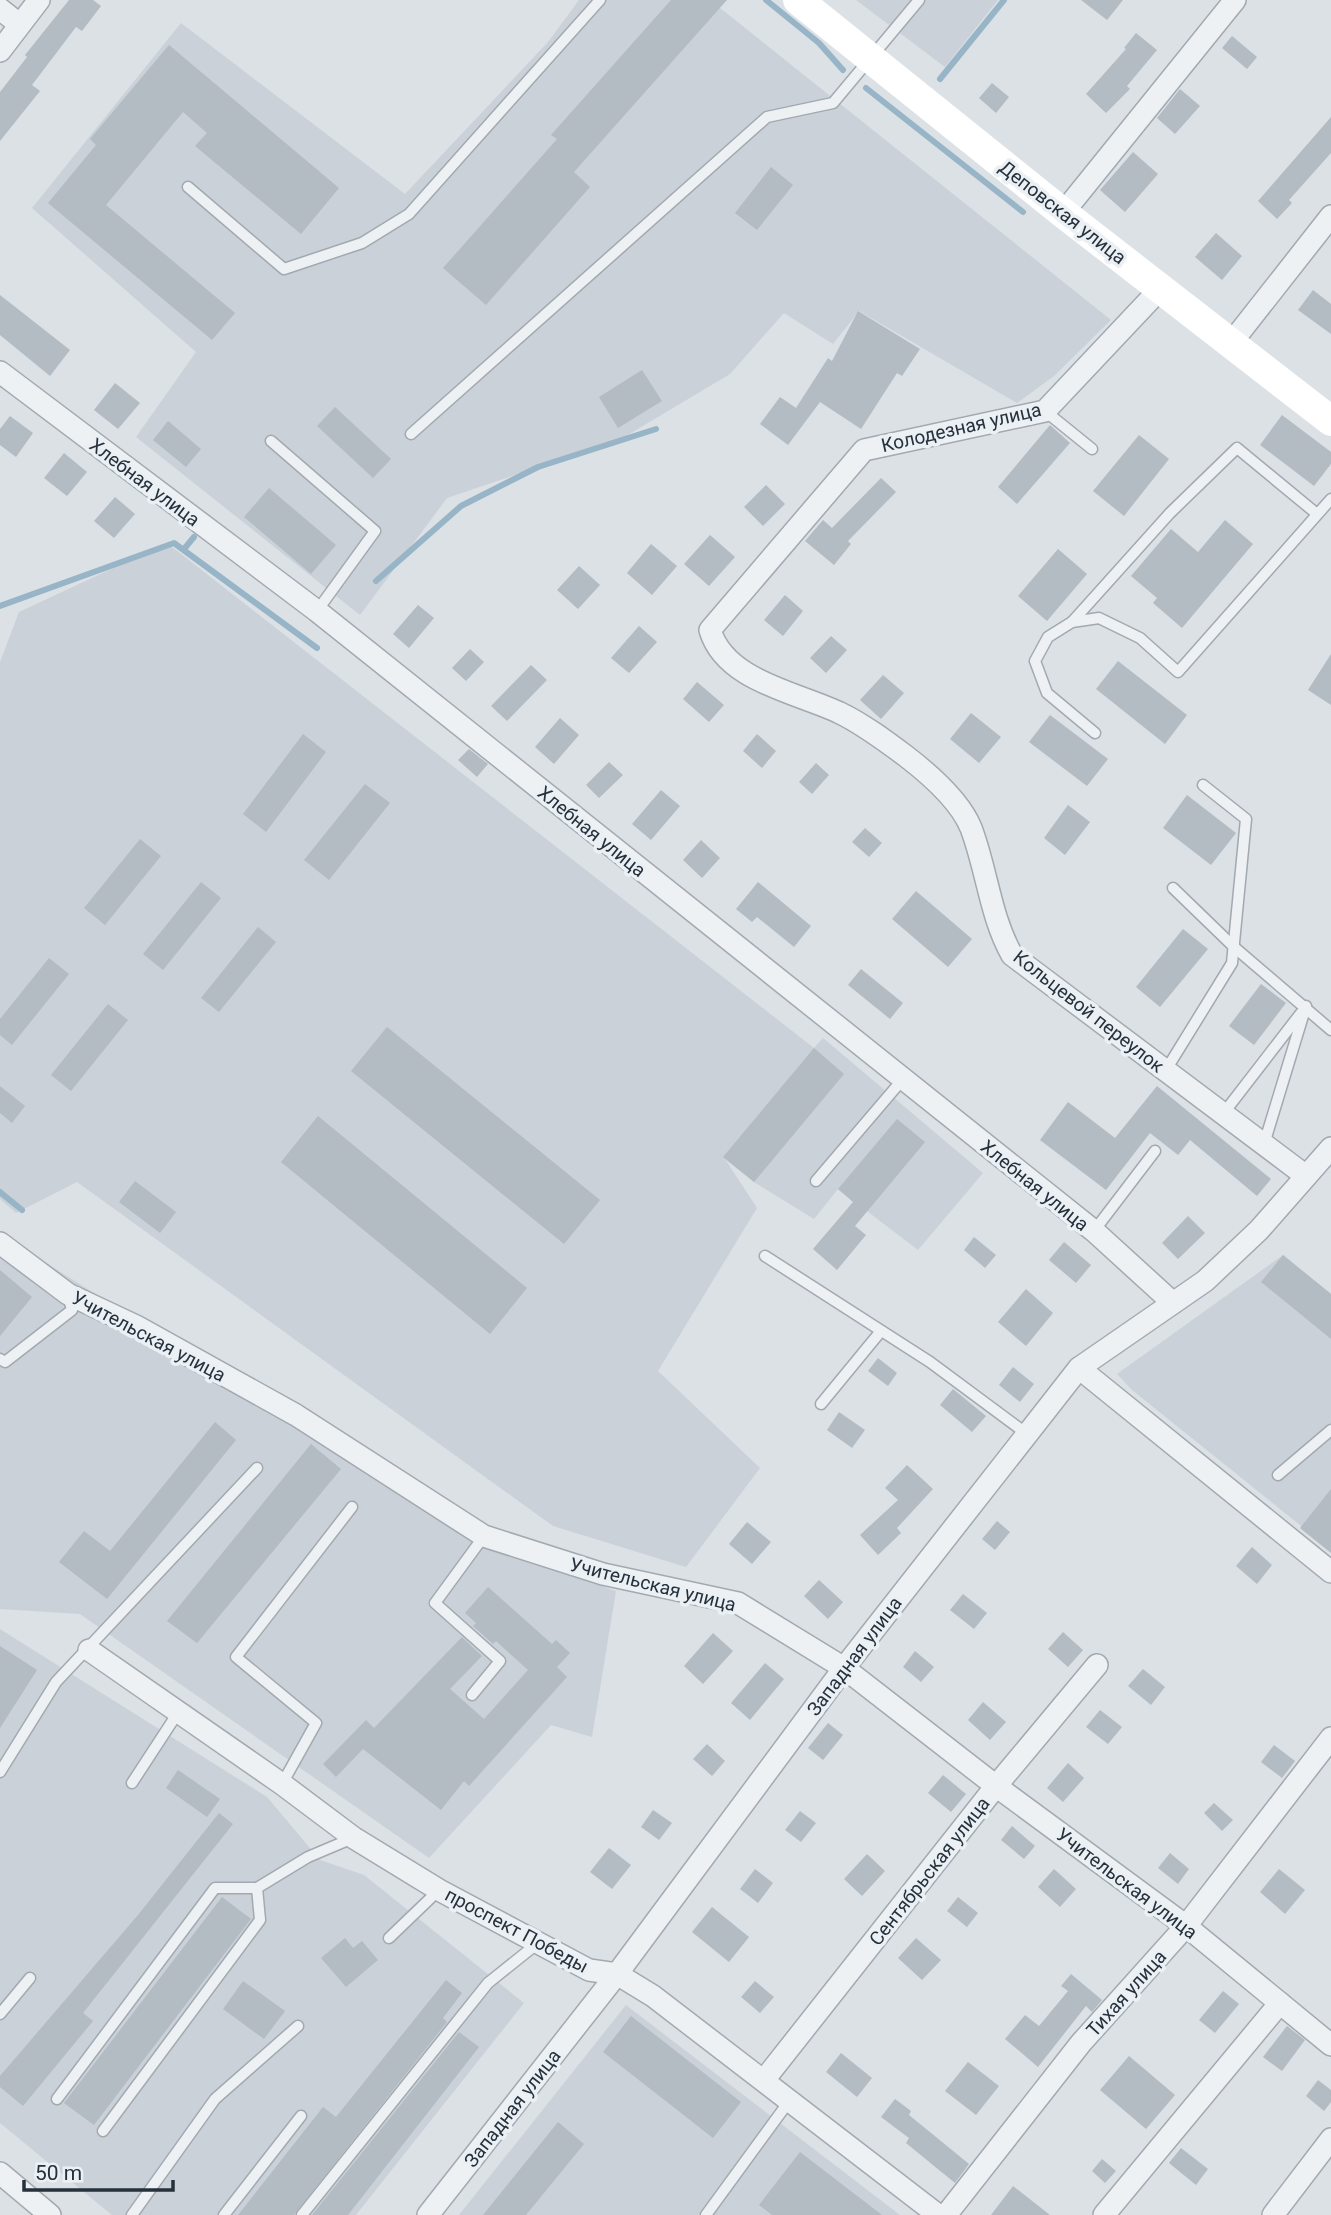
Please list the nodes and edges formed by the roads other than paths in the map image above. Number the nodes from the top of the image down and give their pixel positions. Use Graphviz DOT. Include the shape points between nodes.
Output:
graph roads {
  1 [pos="38,0"];
  2 [pos="600,0"];
  3 [pos="798,0"];
  4 [pos="919,0"];
  5 [pos="1235,0"];
  6 [pos="0,9"];
  7 [pos="19,24"];
  8 [pos="0,51"];
  9 [pos="870,58"];
  10 [pos="188,187"];
  11 [pos="1063,213"];
  12 [pos="1331,216"];
  13 [pos="1161,288"];
  14 [pos="1232,342"];
  15 [pos="0,372"];
  16 [pos="1045,411"];
  17 [pos="1331,421"];
  18 [pos="411,434"];
  19 [pos="271,441"];
  20 [pos="1092,449"];
  21 [pos="1331,499"];
  22 [pos="1317,514"];
  23 [pos="317,611"];
  24 [pos="1072,622"];
  25 [pos="710,630"];
  26 [pos="1095,733"];
  27 [pos="1203,785"];
  28 [pos="1173,887"];
  29 [pos="1234,947"];
  30 [pos="1306,1006"];
  31 [pos="1331,1030"];
  32 [pos="1166,1070"];
  33 [pos="903,1079"];
  34 [pos="1223,1114"];
  35 [pos="1264,1144"];
  36 [pos="1331,1148"];
  37 [pos="1155,1151"];
  38 [pos="1306,1177"];
  39 [pos="816,1181"];
  40 [pos="1094,1231"];
  41 [pos="0,1243"];
  42 [pos="765,1256"];
  43 [pos="68,1294"];
  44 [pos="1173,1303"];
  45 [pos="881,1331"];
  46 [pos="0,1359"];
  47 [pos="1079,1368"];
  48 [pos="821,1404"];
  49 [pos="1331,1430"];
  50 [pos="1027,1434"];
  51 [pos="257,1468"];
  52 [pos="1278,1475"];
  53 [pos="352,1507"];
  54 [pos="484,1536"];
  55 [pos="1331,1572"];
  56 [pos="89,1650"];
  57 [pos="1097,1665"];
  58 [pos="844,1668"];
  59 [pos="472,1695"];
  60 [pos="178,1711"];
  61 [pos="1331,1738"];
  62 [pos="0,1772"];
  63 [pos="132,1783"];
  64 [pos="282,1784"];
  65 [pos="996,1786"];
  66 [pos="354,1838"];
  67 [pos="257,1888"];
  68 [pos="439,1890"];
  69 [pos="1186,1926"];
  70 [pos="389,1938"];
  71 [pos="538,1943"];
  72 [pos="617,1974"];
  73 [pos="30,1978"];
  74 [pos="1280,2003"];
  75 [pos="0,2014"];
  76 [pos="298,2026"];
  77 [pos="1331,2045"];
  78 [pos="764,2080"];
  79 [pos="57,2099"];
  80 [pos="790,2100"];
  81 [pos="301,2116"];
  82 [pos="103,2131"];
  83 [pos="1331,2139"];
  84 [pos="0,2173"];
  85 [pos="50,2215"];
  86 [pos="132,2215"];
  87 [pos="224,2215"];
  88 [pos="302,2215"];
  89 [pos="428,2215"];
  90 [pos="706,2215"];
  91 [pos="938,2215"];
  92 [pos="946,2215"];
  93 [pos="1104,2215"];
  94 [pos="1273,2215"];
  1 -- 7 [label="street"];
  2 -- 10 [label="lane" via="408,214 362,243 284,269"];
  3 -- 9 [label="street, Деповская улица"];
  4 -- 9 [label="lane"];
  5 -- 11 [label="street"];
  6 -- 7 [label="street"];
  7 -- 8 [label="street"];
  9 -- 11 [label="street, Деповская улица"];
  9 -- 18 [label="lane" via="833,103 767,117"];
  11 -- 13 [label="street, Деповская улица"];
  12 -- 14 [label="street"];
  13 -- 14 [label="street, Деповская улица"];
  13 -- 16 [label="street, Колодезная улица"];
  14 -- 17 [label="street, Деповская улица"];
  15 -- 23 [label="street, Хлебная улица"];
  16 -- 20 [label="lane"];
  16 -- 25 [label="street, Колодезная улица" via="864,450"];
  19 -- 23 [label="lane" via="375,531"];
  21 -- 22 [label="lane"];
  22 -- 24 [label="lane" via="1178,672 1140,638 1099,618"];
  22 -- 24 [label="lane" via="1237,448 1170,513"];
  23 -- 33 [label="street, Хлебная улица"];
  24 -- 26 [label="lane" via="1048,637 1035,661 1047,693"];
  25 -- 32 [label="street, Кольцевой переулок" via="715,648 737,669 842,714 908,758 947,794 970,826 1001,936 1012,955"];
  27 -- 29 [label="lane" via="1246,819"];
  28 -- 29 [label="lane"];
  29 -- 30 [label="lane"];
  29 -- 32 [label="lane" via="1232,963"];
  30 -- 31 [label="lane"];
  30 -- 34 [label="lane"];
  30 -- 35 [label="lane"];
  32 -- 34 [label="street, Кольцевой переулок"];
  33 -- 39 [label="lane"];
  33 -- 40 [label="street, Хлебная улица"];
  34 -- 35 [label="street, Кольцевой переулок"];
  35 -- 38 [label="street, Кольцевой переулок"];
  36 -- 38 [label="street, Западная улица"];
  37 -- 40 [label="lane"];
  38 -- 44 [label="street, Западная улица" via="1259,1230 1205,1281"];
  40 -- 44 [label="street, Хлебная улица"];
  41 -- 43 [label="street, Учительская улица"];
  42 -- 45 [label="lane"];
  43 -- 46 [label="lane" via="72,1310 5,1362"];
  43 -- 54 [label="street, Учительская улица" via="136,1326 296,1415"];
  44 -- 47 [label="street, Западная улица"];
  45 -- 48 [label="lane"];
  45 -- 50 [label="lane"];
  47 -- 50 [label="street, Западная улица"];
  47 -- 55 [label="street"];
  49 -- 52 [label="lane"];
  50 -- 58 [label="street, Западная улица"];
  51 -- 56 [label="lane"];
  53 -- 64 [label="lane" via="236,1657 316,1723"];
  54 -- 58 [label="street, Учительская улица" via="603,1574 738,1603"];
  54 -- 59 [label="lane" via="435,1603 500,1661"];
  56 -- 60 [label="street, проспект Победы"];
  56 -- 62 [label="lane" via="56,1682"];
  57 -- 65 [label="street, Сентябрьская улица"];
  58 -- 65 [label="street, Учительская улица"];
  58 -- 72 [label="street, Западная улица"];
  60 -- 63 [label="lane"];
  60 -- 64 [label="street, проспект Победы"];
  61 -- 69 [label="street, Тихая улица"];
  64 -- 66 [label="street, проспект Победы"];
  65 -- 69 [label="street, Учительская улица"];
  65 -- 78 [label="street, Сентябрьская улица"];
  66 -- 67 [label="lane" via="308,1857"];
  66 -- 68 [label="street, проспект Победы"];
  67 -- 79 [label="lane" via="215,1888"];
  67 -- 82 [label="lane" via="260,1920"];
  68 -- 70 [label="lane"];
  68 -- 71 [label="street, проспект Победы"];
  69 -- 74 [label="street, Учительская улица"];
  69 -- 92 [label="street, Тихая улица" via="1082,2043"];
  71 -- 72 [label="street, проспект Победы" via="589,1970"];
  71 -- 88 [label="lane" via="488,1983"];
  72 -- 78 [label="street, проспект Победы"];
  72 -- 89 [label="street, Западная улица"];
  73 -- 75 [label="lane"];
  74 -- 77 [label="street, Учительская улица"];
  74 -- 93 [label="street"];
  76 -- 86 [label="lane" via="215,2099"];
  78 -- 80 [label="street, проспект Победы"];
  80 -- 90 [label="lane"];
  80 -- 91 [label="street, проспект Победы"];
  81 -- 87 [label="lane"];
  83 -- 94 [label="street"];
  84 -- 85 [label="street"];
}
